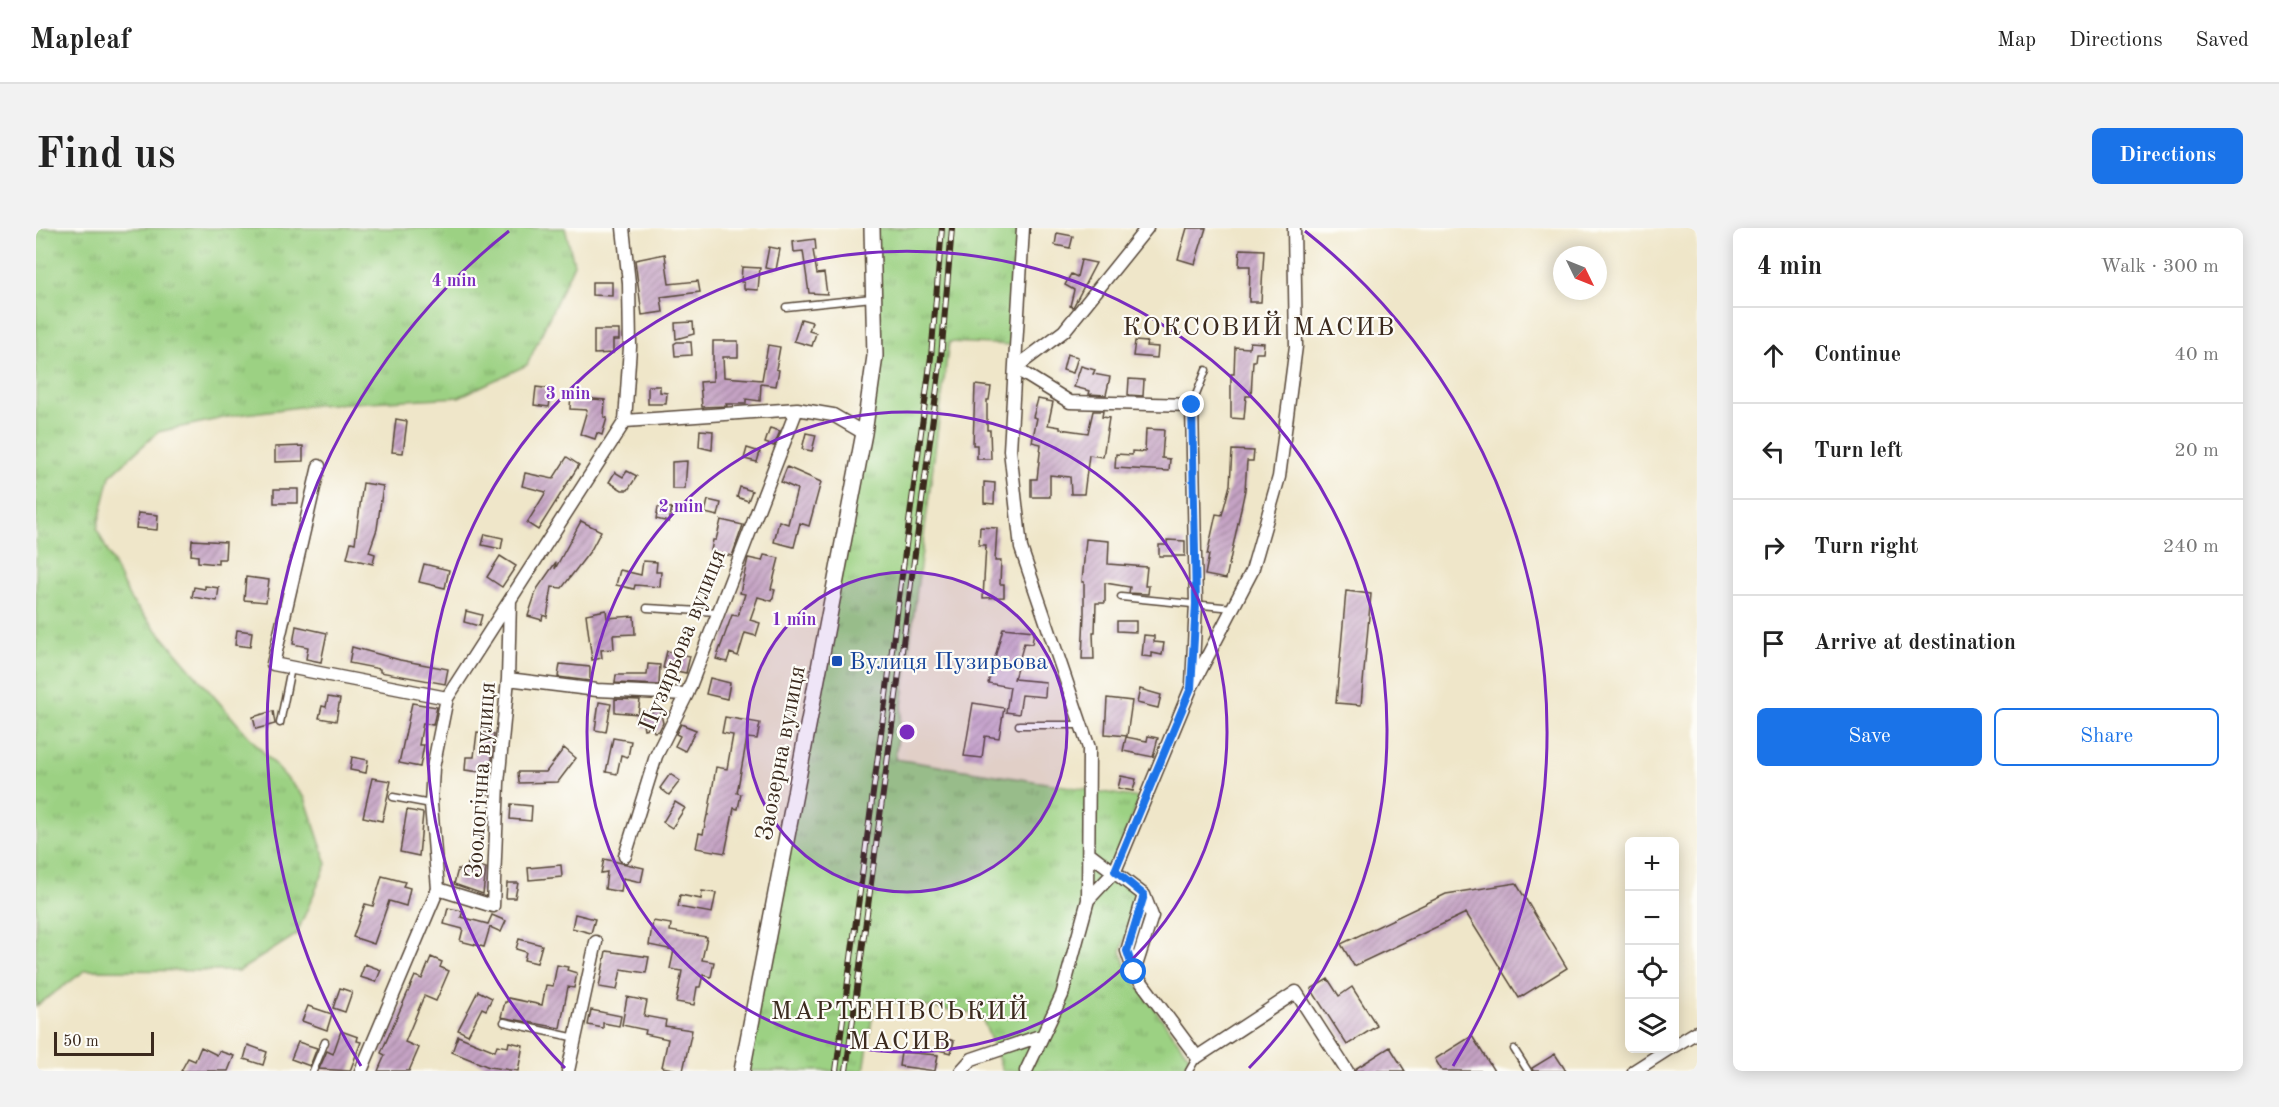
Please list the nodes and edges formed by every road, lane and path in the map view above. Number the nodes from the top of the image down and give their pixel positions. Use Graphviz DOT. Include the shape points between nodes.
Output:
graph roads {
  1 [pos="623,228"];
  2 [pos="1023,228"];
  3 [pos="1147,228"];
  4 [pos="1294,228"];
  5 [pos="871,230"];
  6 [pos="875,298"];
  7 [pos="786,307"];
  8 [pos="1015,368"];
  9 [pos="1206,370"];
  10 [pos="1192,405"];
  11 [pos="797,409"];
  12 [pos="625,422"];
  13 [pos="864,433"];
  14 [pos="319,466"];
  15 [pos="1121,597"];
  16 [pos="510,599"];
  17 [pos="1196,604"];
  18 [pos="647,608"];
  19 [pos="1233,608"];
  20 [pos="718,612"];
  21 [pos="291,668"];
  22 [pos="508,679"];
  23 [pos="1191,688"];
  24 [pos="687,694"];
  25 [pos="447,698"];
  26 [pos="280,723"];
  27 [pos="1018,725"];
  28 [pos="1081,725"];
  29 [pos="393,797"];
  30 [pos="432,804"];
  31 [pos="1089,853"];
  32 [pos="625,856"];
  33 [pos="1115,871"];
  34 [pos="438,889"];
  35 [pos="1088,900"];
  36 [pos="596,942"];
  37 [pos="504,1022"];
  38 [pos="1697,1032"];
  39 [pos="1043,1035"];
  40 [pos="576,1038"];
  41 [pos="325,1042"];
  42 [pos="1679,1043"];
  43 [pos="1514,1049"];
  44 [pos="1662,1053"];
  45 [pos="1197,1057"];
  46 [pos="313,1071"];
  47 [pos="361,1071"];
  48 [pos="568,1071"];
  49 [pos="742,1071"];
  50 [pos="961,1071"];
  51 [pos="1026,1071"];
  52 [pos="1189,1071"];
  53 [pos="1347,1071"];
  54 [pos="1528,1071"];
  55 [pos="1635,1071"];
  1 -- 12 [label="street, Зоологічна вулиця" via="630,283"];
  2 -- 8 [label="street"];
  3 -- 8 [label="street" via="1065,331"];
  4 -- 19 [label="street" via="1296,346 1279,477 1252,571"];
  5 -- 6 [label="street, Заозерна вулиця"];
  6 -- 7 [label="lane"];
  6 -- 13 [label="street, Заозерна вулиця" via="875,356"];
  8 -- 10 [label="street" via="1070,402"];
  8 -- 28 [label="street" via="1010,450 1021,548"];
  9 -- 10 [label="lane"];
  10 -- 17 [label="street"];
  11 -- 12 [label="street"];
  11 -- 13 [label="street" via="833,415"];
  11 -- 20 [label="street, Пузирьова вулиця"];
  12 -- 16 [label="street, Зоологічна вулиця"];
  13 -- 49 [label="street, Заозерна вулиця"];
  14 -- 21 [label="street" via="273,664"];
  15 -- 17 [label="lane"];
  16 -- 22 [label="street, Зоологічна вулиця"];
  16 -- 25 [label="street, Зоологічна вулиця"];
  17 -- 19 [label="lane"];
  17 -- 23 [label="street"];
  18 -- 20 [label="lane"];
  19 -- 23 [label="street"];
  20 -- 24 [label="street, Пузирьова вулиця"];
  21 -- 25 [label="street, Зоологічна вулиця"];
  21 -- 26 [label="lane"];
  22 -- 24 [label="street" via="597,690"];
  22 -- 34 [label="street, Зоологічна вулиця" via="498,783 493,906"];
  23 -- 33 [label="street"];
  24 -- 32 [label="street, Пузирьова вулиця" via="656,756"];
  25 -- 30 [label="street, Зоологічна вулиця" via="432,768"];
  27 -- 28 [label="lane"];
  28 -- 31 [label="street" via="1089,748"];
  29 -- 30 [label="lane"];
  30 -- 34 [label="street, Зоологічна вулиця"];
  31 -- 33 [label="street"];
  31 -- 35 [label="street"];
  33 -- 35 [label="street"];
  33 -- 45 [label="street" via="1144,895 1152,916 1134,972"];
  34 -- 47 [label="street, Зоологічна вулиця"];
  35 -- 39 [label="street" via="1062,995"];
  36 -- 40 [label="street"];
  37 -- 40 [label="lane"];
  38 -- 42 [label="street"];
  39 -- 50 [label="street" via="972,1059"];
  39 -- 51 [label="street"];
  40 -- 48 [label="street"];
  41 -- 46 [label="lane"];
  43 -- 54 [label="lane"];
  44 -- 55 [label="street"];
  45 -- 52 [label="lane"];
  45 -- 53 [label="street" via="1296,992"];
}
